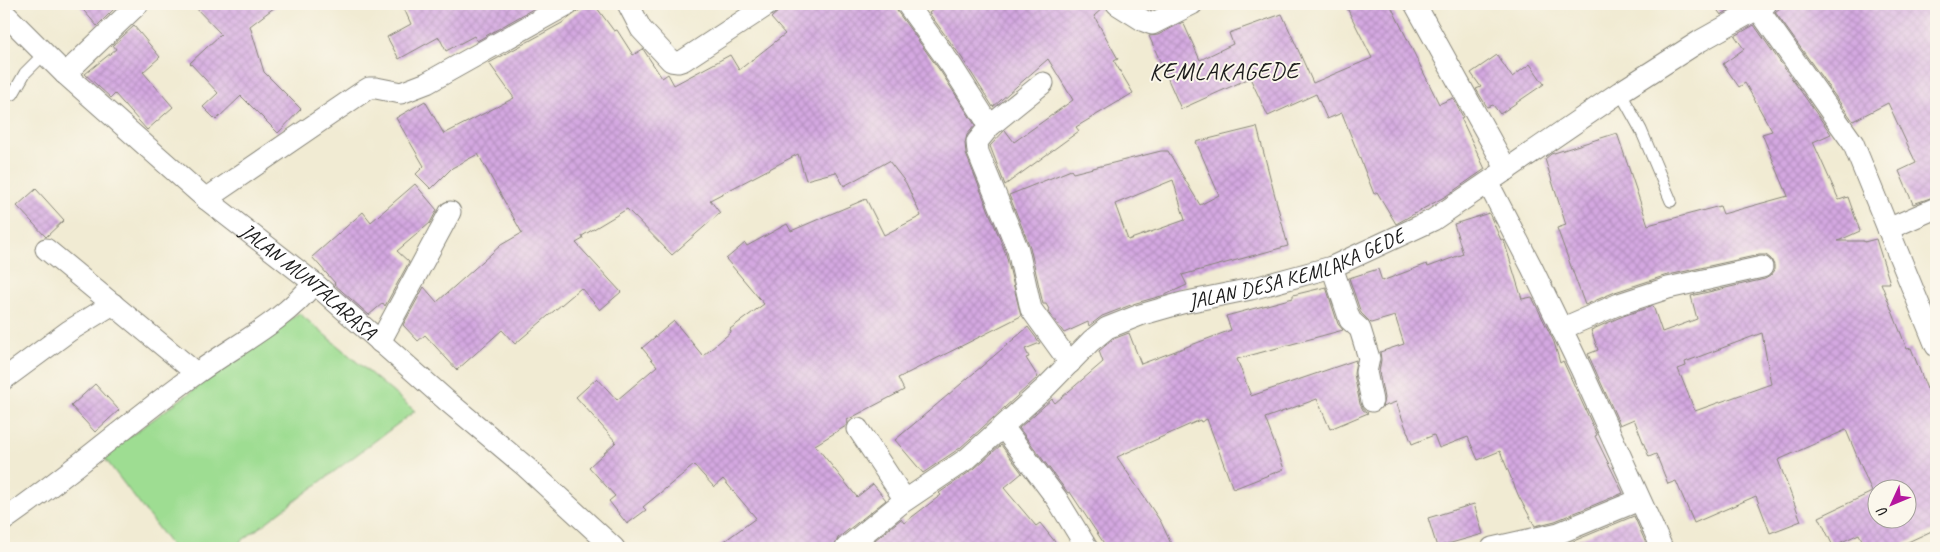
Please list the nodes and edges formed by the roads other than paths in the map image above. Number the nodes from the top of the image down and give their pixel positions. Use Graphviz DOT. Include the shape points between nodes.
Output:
graph roads {
  1 [pos="138,4"];
  2 [pos="568,4"];
  3 [pos="628,4"];
  4 [pos="769,4"];
  5 [pos="907,4"];
  6 [pos="1116,4"];
  7 [pos="1192,4"];
  8 [pos="1416,4"];
  9 [pos="1436,4"];
  10 [pos="1762,6"];
  11 [pos="4,13"];
  12 [pos="1426,22"];
  13 [pos="42,56"];
  14 [pos="65,74"];
  15 [pos="1043,83"];
  16 [pos="1620,92"];
  17 [pos="13,94"];
  18 [pos="990,126"];
  19 [pos="1506,170"];
  20 [pos="1488,182"];
  21 [pos="206,199"];
  22 [pos="1671,201"];
  23 [pos="1936,208"];
  24 [pos="450,212"];
  25 [pos="1888,229"];
  26 [pos="46,249"];
  27 [pos="1332,267"];
  28 [pos="1762,267"];
  29 [pos="312,286"];
  30 [pos="114,304"];
  31 [pos="1561,328"];
  32 [pos="380,342"];
  33 [pos="1936,346"];
  34 [pos="1070,363"];
  35 [pos="196,374"];
  36 [pos="4,379"];
  37 [pos="1372,401"];
  38 [pos="1003,427"];
  39 [pos="858,429"];
  40 [pos="906,500"];
  41 [pos="1639,500"];
  42 [pos="4,520"];
  43 [pos="614,548"];
  44 [pos="846,548"];
  45 [pos="1087,548"];
  46 [pos="1492,548"];
  47 [pos="1662,548"];
  1 -- 14 [label="street"];
  2 -- 21 [label="street" via="427,83 401,93 369,88"];
  3 -- 4 [label="street" via="641,29 671,61 678,62"];
  5 -- 18 [label="street"];
  6 -- 7 [label="street" via="1152,24"];
  8 -- 12 [label="street"];
  9 -- 12 [label="street"];
  10 -- 16 [label="street, JALAN DESA KEMLAKA GEDE"];
  10 -- 25 [label="street" via="1853,143"];
  11 -- 13 [label="street, JALAN MUNTALARASA"];
  12 -- 19 [label="street"];
  13 -- 14 [label="street, JALAN MUNTALARASA"];
  13 -- 17 [label="lane" via="25,74"];
  14 -- 21 [label="street, JALAN MUNTALARASA"];
  15 -- 18 [label="street"];
  16 -- 19 [label="street, JALAN DESA KEMLAKA GEDE"];
  16 -- 22 [label="lane" via="1641,130"];
  18 -- 34 [label="street" via="977,142 978,152 1018,250 1031,310"];
  19 -- 20 [label="street, JALAN DESA KEMLAKA GEDE"];
  20 -- 27 [label="street, JALAN DESA KEMLAKA GEDE" via="1433,220"];
  20 -- 31 [label="street"];
  21 -- 29 [label="street, JALAN MUNTALARASA"];
  23 -- 25 [label="street"];
  24 -- 32 [label="street"];
  25 -- 33 [label="street"];
  26 -- 30 [label="street"];
  27 -- 34 [label="street, JALAN DESA KEMLAKA GEDE" via="1140,314 1107,328"];
  27 -- 37 [label="street" via="1350,320 1360,329 1367,351 1366,372"];
  28 -- 31 [label="street" via="1668,288"];
  29 -- 32 [label="street, JALAN MUNTALARASA"];
  29 -- 35 [label="street" via="282,315"];
  30 -- 35 [label="street"];
  30 -- 36 [label="street" via="69,331"];
  31 -- 41 [label="street"];
  32 -- 43 [label="street, JALAN MUNTALARASA" via="526,467"];
  34 -- 38 [label="street, JALAN DESA KEMLAKA GEDE"];
  35 -- 42 [label="street"];
  38 -- 40 [label="street, JALAN DESA KEMLAKA GEDE" via="968,458"];
  38 -- 45 [label="street" via="1057,499"];
  39 -- 40 [label="street"];
  40 -- 44 [label="street, JALAN DESA KEMLAKA GEDE"];
  41 -- 46 [label="street" via="1565,531"];
  41 -- 47 [label="street"];
}
